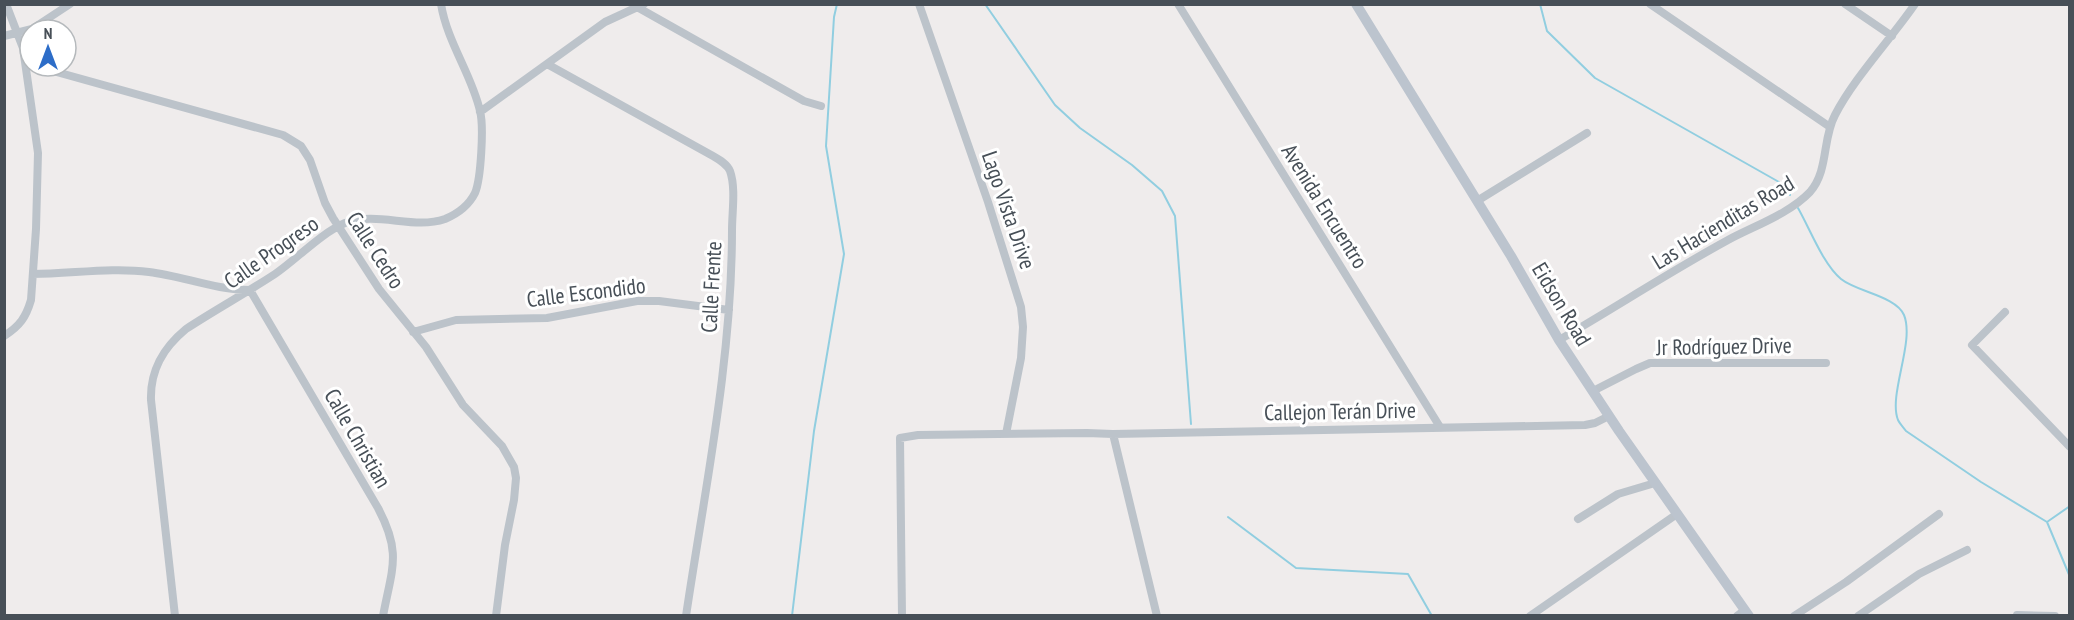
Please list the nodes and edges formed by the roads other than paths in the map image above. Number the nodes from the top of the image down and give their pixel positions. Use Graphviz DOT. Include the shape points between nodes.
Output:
graph roads {
  1 [pos="6,4"];
  2 [pos="70,4"];
  3 [pos="441,4"];
  4 [pos="919,4"];
  5 [pos="1178,4"];
  6 [pos="1356,4"];
  7 [pos="1650,4"];
  8 [pos="1845,4"];
  9 [pos="1915,4"];
  10 [pos="641,6"];
  11 [pos="624,8"];
  12 [pos="49,18"];
  13 [pos="18,34"];
  14 [pos="4,36"];
  15 [pos="1892,36"];
  16 [pos="547,64"];
  17 [pos="30,78"];
  18 [pos="78,78"];
  19 [pos="821,106"];
  20 [pos="480,112"];
  21 [pos="1830,127"];
  22 [pos="1587,133"];
  23 [pos="1477,201"];
  24 [pos="339,227"];
  25 [pos="33,274"];
  26 [pos="250,290"];
  27 [pos="729,310"];
  28 [pos="2005,312"];
  29 [pos="413,332"];
  30 [pos="4,336"];
  31 [pos="1559,340"];
  32 [pos="1826,363"];
  33 [pos="1593,391"];
  34 [pos="1609,416"];
  35 [pos="1440,427"];
  36 [pos="1006,434"];
  37 [pos="1113,434"];
  38 [pos="2070,447"];
  39 [pos="1655,483"];
  40 [pos="1677,514"];
  41 [pos="1939,514"];
  42 [pos="1578,519"];
  43 [pos="1967,550"];
  44 [pos="1743,614"];
  45 [pos="175,615"];
  46 [pos="383,615"];
  47 [pos="496,615"];
  48 [pos="686,615"];
  49 [pos="902,615"];
  50 [pos="1156,615"];
  51 [pos="1530,615"];
  52 [pos="1794,615"];
  53 [pos="1858,615"];
  54 [pos="2018,615"];
  55 [pos="2055,615"];
  1 -- 13 [label="street"];
  2 -- 12 [label="street"];
  3 -- 20 [label="street, Calle Progreso"];
  4 -- 36 [label="street, Lago Vista Drive" via="1021,307 1021,358"];
  5 -- 35 [label="street, Avenida Encuentro"];
  6 -- 23 [label="street, Eidson Road"];
  7 -- 21 [label="street"];
  8 -- 15 [label="street"];
  9 -- 15 [label="street, Las Hacienditas Road"];
  10 -- 11 [label="street"];
  10 -- 19 [label="street" via="804,101"];
  11 -- 16 [label="street"];
  13 -- 14 [label="street"];
  15 -- 21 [label="street, Las Hacienditas Road" via="1838,108"];
  16 -- 20 [label="street"];
  16 -- 27 [label="street, Calle Frente" via="713,156 729,170"];
  17 -- 25 [label="street" via="39,163"];
  18 -- 24 [label="street, Calle Cedro" via="293,140 310,160"];
  20 -- 24 [label="street, Calle Progreso" via="477,181 466,206 435,220 362,219"];
  21 -- 31 [label="street, Las Hacienditas Road" via="1818,180 1803,198"];
  22 -- 23 [label="street"];
  23 -- 31 [label="street, Eidson Road"];
  24 -- 26 [label="street, Calle Progreso"];
  24 -- 29 [label="street, Calle Cedro" via="379,289"];
  25 -- 26 [label="street" via="137,270 230,290"];
  25 -- 30 [label="street" via="26,316"];
  26 -- 45 [label="street, Calle Progreso" via="176,338 159,359 151,386"];
  26 -- 46 [label="street, Calle Christian" via="390,532 394,559"];
  27 -- 29 [label="street, Calle Escondido" via="637,301 547,318 456,320"];
  27 -- 48 [label="street, Calle Frente"];
  28 -- 38 [label="street" via="1972,345"];
  29 -- 47 [label="street, Calle Cedro" via="463,405 502,446 514,467 514,500"];
  31 -- 33 [label="street, Eidson Road"];
  32 -- 33 [label="street, Jr Rodríguez Drive" via="1650,363"];
  33 -- 34 [label="street, Eidson Road"];
  34 -- 35 [label="street, Callejon Terán Drive" via="1585,424"];
  34 -- 39 [label="street, Eidson Road"];
  35 -- 37 [label="street, Callejon Terán Drive"];
  36 -- 37 [label="street, Callejon Terán Drive"];
  36 -- 49 [label="street, Callejon Terán Drive" via="900,438"];
  37 -- 50 [label="street"];
  39 -- 40 [label="street, Eidson Road"];
  39 -- 42 [label="street" via="1618,494"];
  40 -- 44 [label="street, Eidson Road"];
  40 -- 51 [label="street"];
  41 -- 52 [label="street"];
  43 -- 53 [label="street" via="1919,574"];
  54 -- 55 [label="street"];
}
